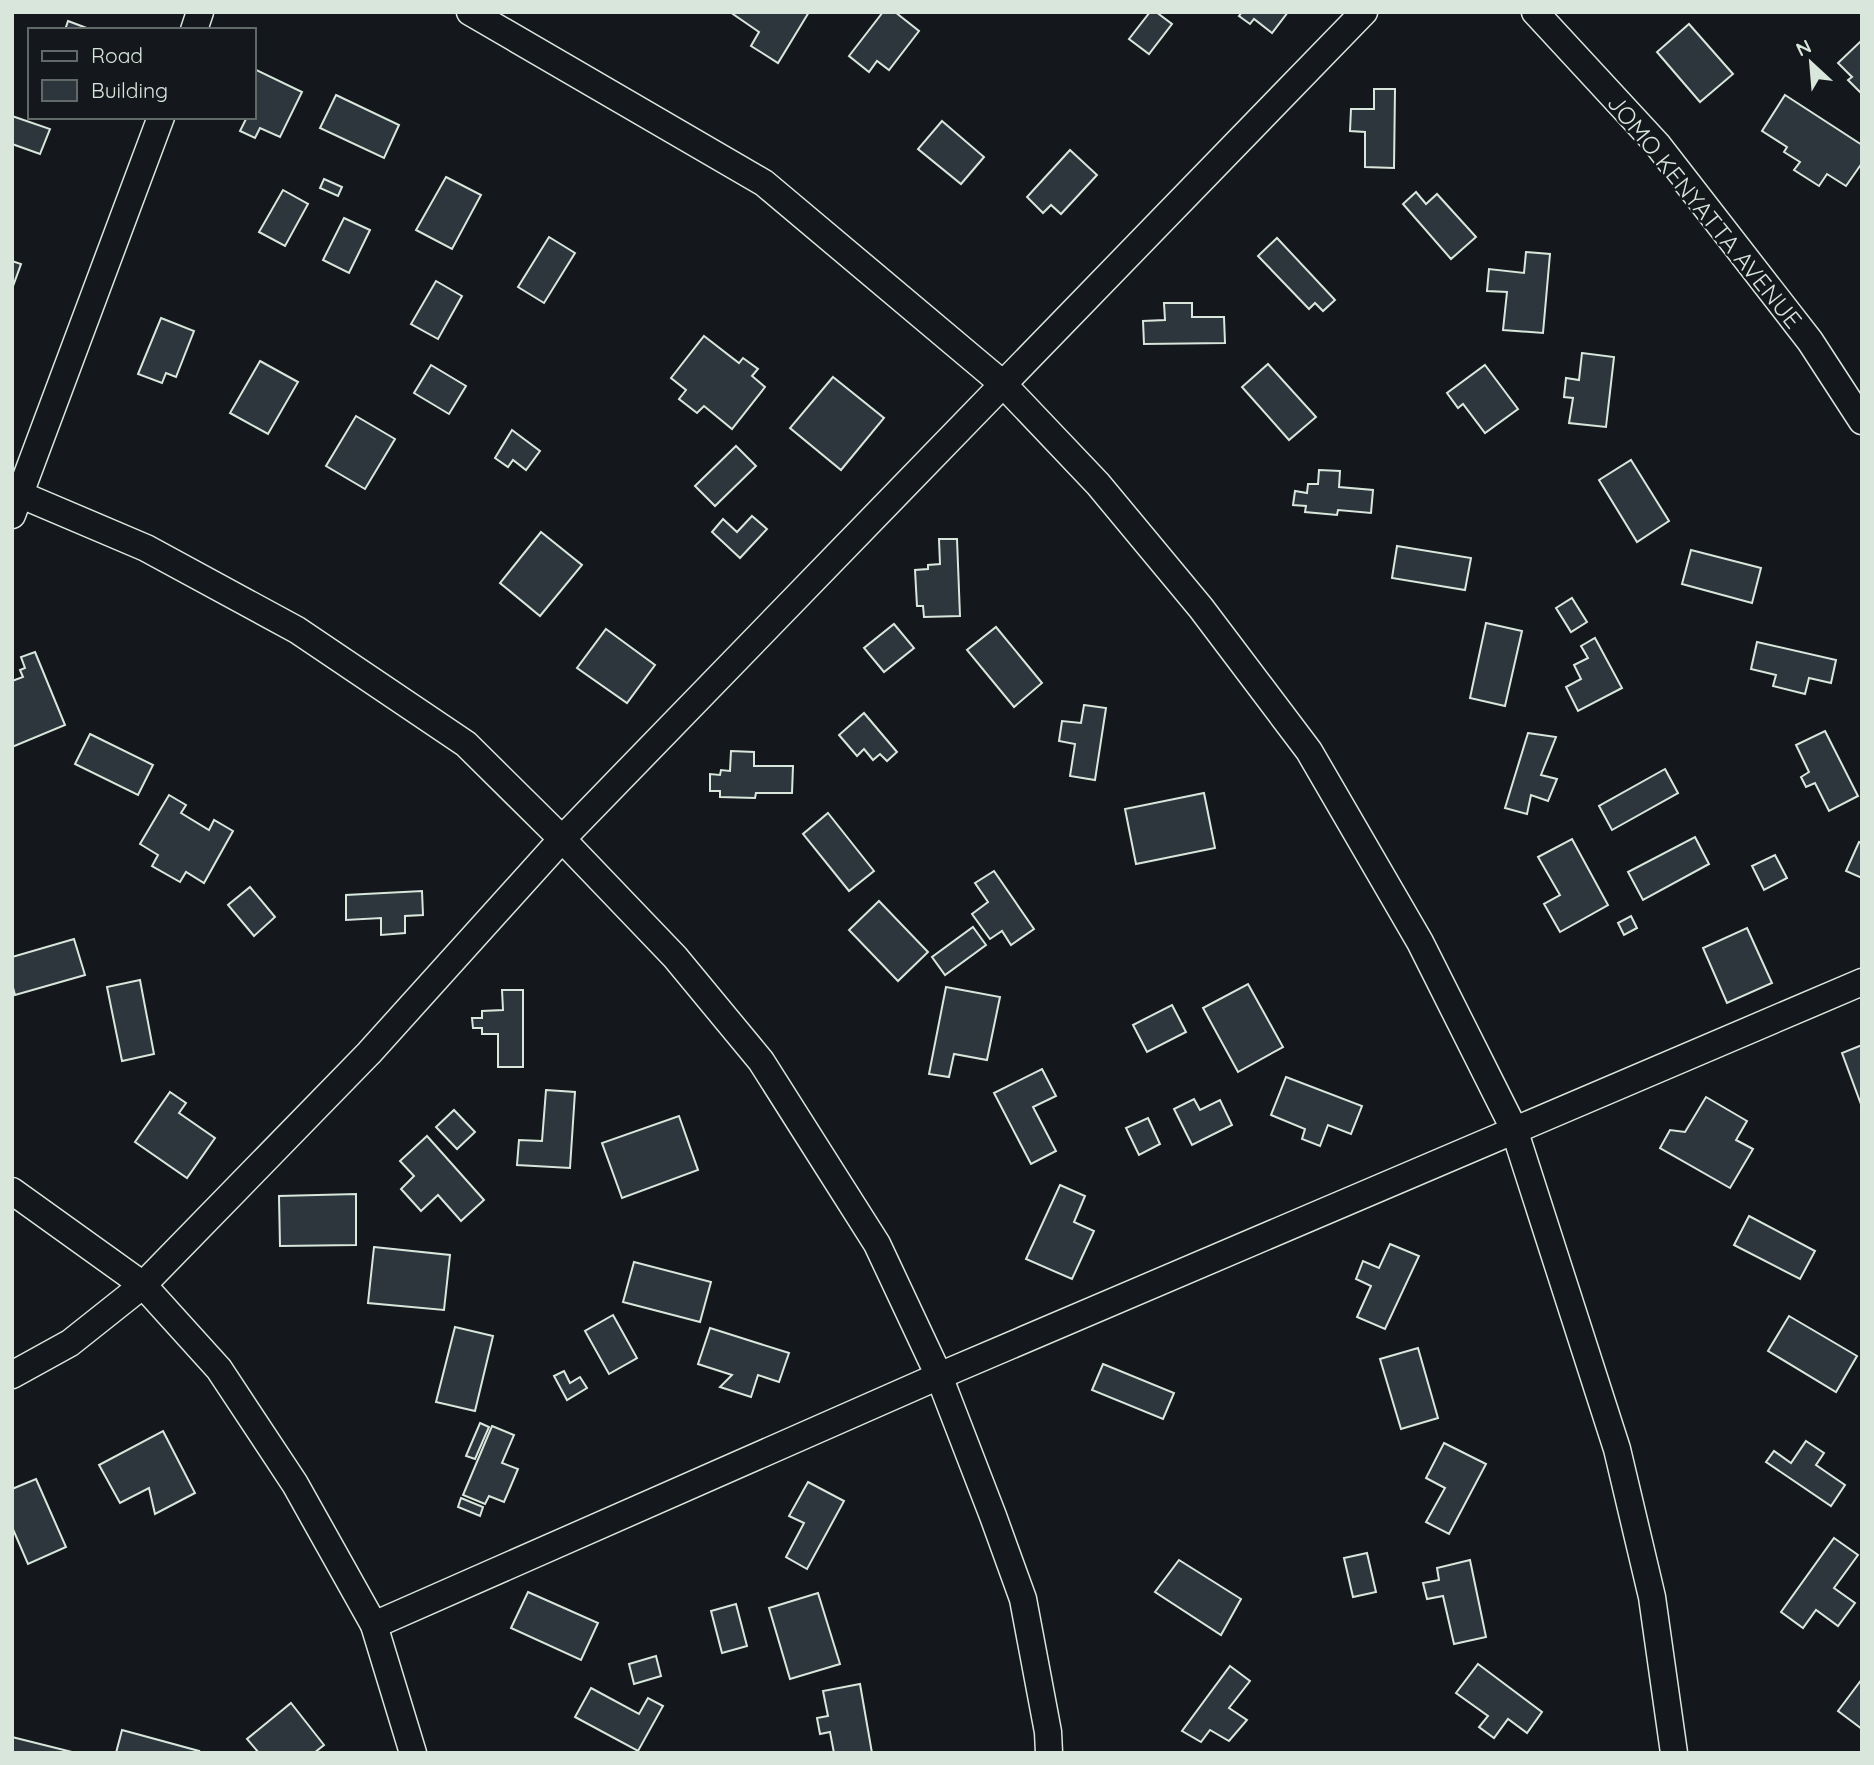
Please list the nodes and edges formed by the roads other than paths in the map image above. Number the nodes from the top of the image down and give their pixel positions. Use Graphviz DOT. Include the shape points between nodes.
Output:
graph roads {
  1 [pos="471,12"];
  2 [pos="1364,12"];
  3 [pos="1535,12"];
  4 [pos="160,119"];
  5 [pos="1003,384"];
  6 [pos="1862,421"];
  7 [pos="15,500"];
  8 [pos="562,839"];
  9 [pos="1862,982"];
  10 [pos="1514,1129"];
  11 [pos="12,1191"];
  12 [pos="142,1285"];
  13 [pos="12,1376"];
  14 [pos="939,1376"];
  15 [pos="374,1625"];
  16 [pos="413,1753"];
  17 [pos="1049,1753"];
  18 [pos="1674,1753"];
  1 -- 5 [label="street" via="764,183"];
  2 -- 5 [label="street"];
  3 -- 6 [label="street, JOMO KENYATTA AVENUE" via="1657,144 1810,341"];
  4 -- 7 [label="street"];
  5 -- 8 [label="street"];
  5 -- 10 [label="street" via="1098,484 1193,597 1309,751 1420,942"];
  7 -- 8 [label="street" via="146,548 297,630 466,744"];
  8 -- 12 [label="street" via="369,1053"];
  8 -- 14 [label="street" via="676,957 761,1061 877,1244"];
  9 -- 10 [label="street"];
  10 -- 14 [label="street"];
  10 -- 18 [label="street" via="1617,1449 1652,1597"];
  11 -- 12 [label="street"];
  12 -- 13 [label="street" via="70,1343"];
  12 -- 15 [label="street" via="219,1369 295,1484"];
  14 -- 15 [label="street"];
  14 -- 17 [label="street" via="1023,1599"];
  15 -- 16 [label="street"];
}
